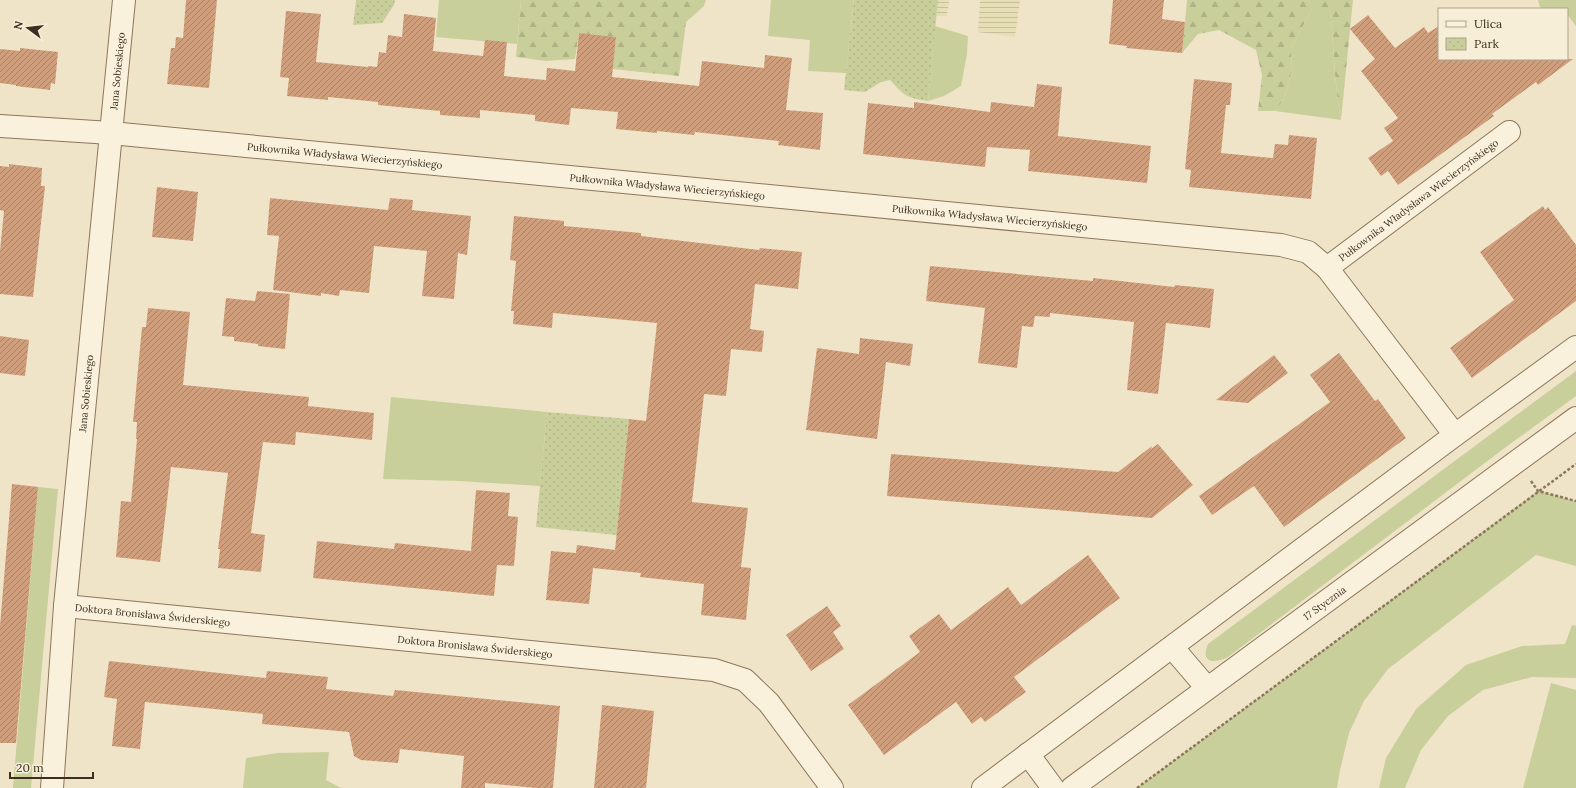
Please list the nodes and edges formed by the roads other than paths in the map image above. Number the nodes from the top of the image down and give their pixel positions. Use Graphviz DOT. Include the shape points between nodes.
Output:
graph roads {
  1 [pos="124,0"];
  2 [pos="0,126"];
  3 [pos="1509,132"];
  4 [pos="111,133"];
  5 [pos="1327,268"];
  6 [pos="1576,347"];
  7 [pos="1576,418"];
  8 [pos="1455,435"];
  9 [pos="65,606"];
  10 [pos="1172,647"];
  11 [pos="1207,688"];
  12 [pos="1028,754"];
  13 [pos="52,788"];
  14 [pos="832,788"];
  15 [pos="983,788"];
  16 [pos="1054,788"];
  17 [pos="1072,788"];
  1 -- 4 [label="street, Jana Sobieskiego"];
  2 -- 4 [label="street, Pułkownika Władysława Wiecierzyńskiego"];
  3 -- 5 [label="street, Pułkownika Władysława Wiecierzyńskiego"];
  4 -- 5 [label="street, Pułkownika Władysława Wiecierzyńskiego" via="1281,245 1308,252"];
  4 -- 9 [label="street, Jana Sobieskiego"];
  5 -- 8 [label="street, Pułkownika Władysława Wiecierzyńskiego"];
  6 -- 8 [label="street"];
  7 -- 11 [label="street, 17 Stycznia"];
  8 -- 10 [label="street"];
  9 -- 13 [label="street, Jana Sobieskiego"];
  9 -- 14 [label="street, Doktora Bronisława Świderskiego" via="714,670 744,680 769,703"];
  10 -- 11 [label="street"];
  10 -- 12 [label="street"];
  11 -- 17 [label="street, 17 Stycznia"];
  12 -- 15 [label="street"];
  12 -- 16 [label="street"];
}
